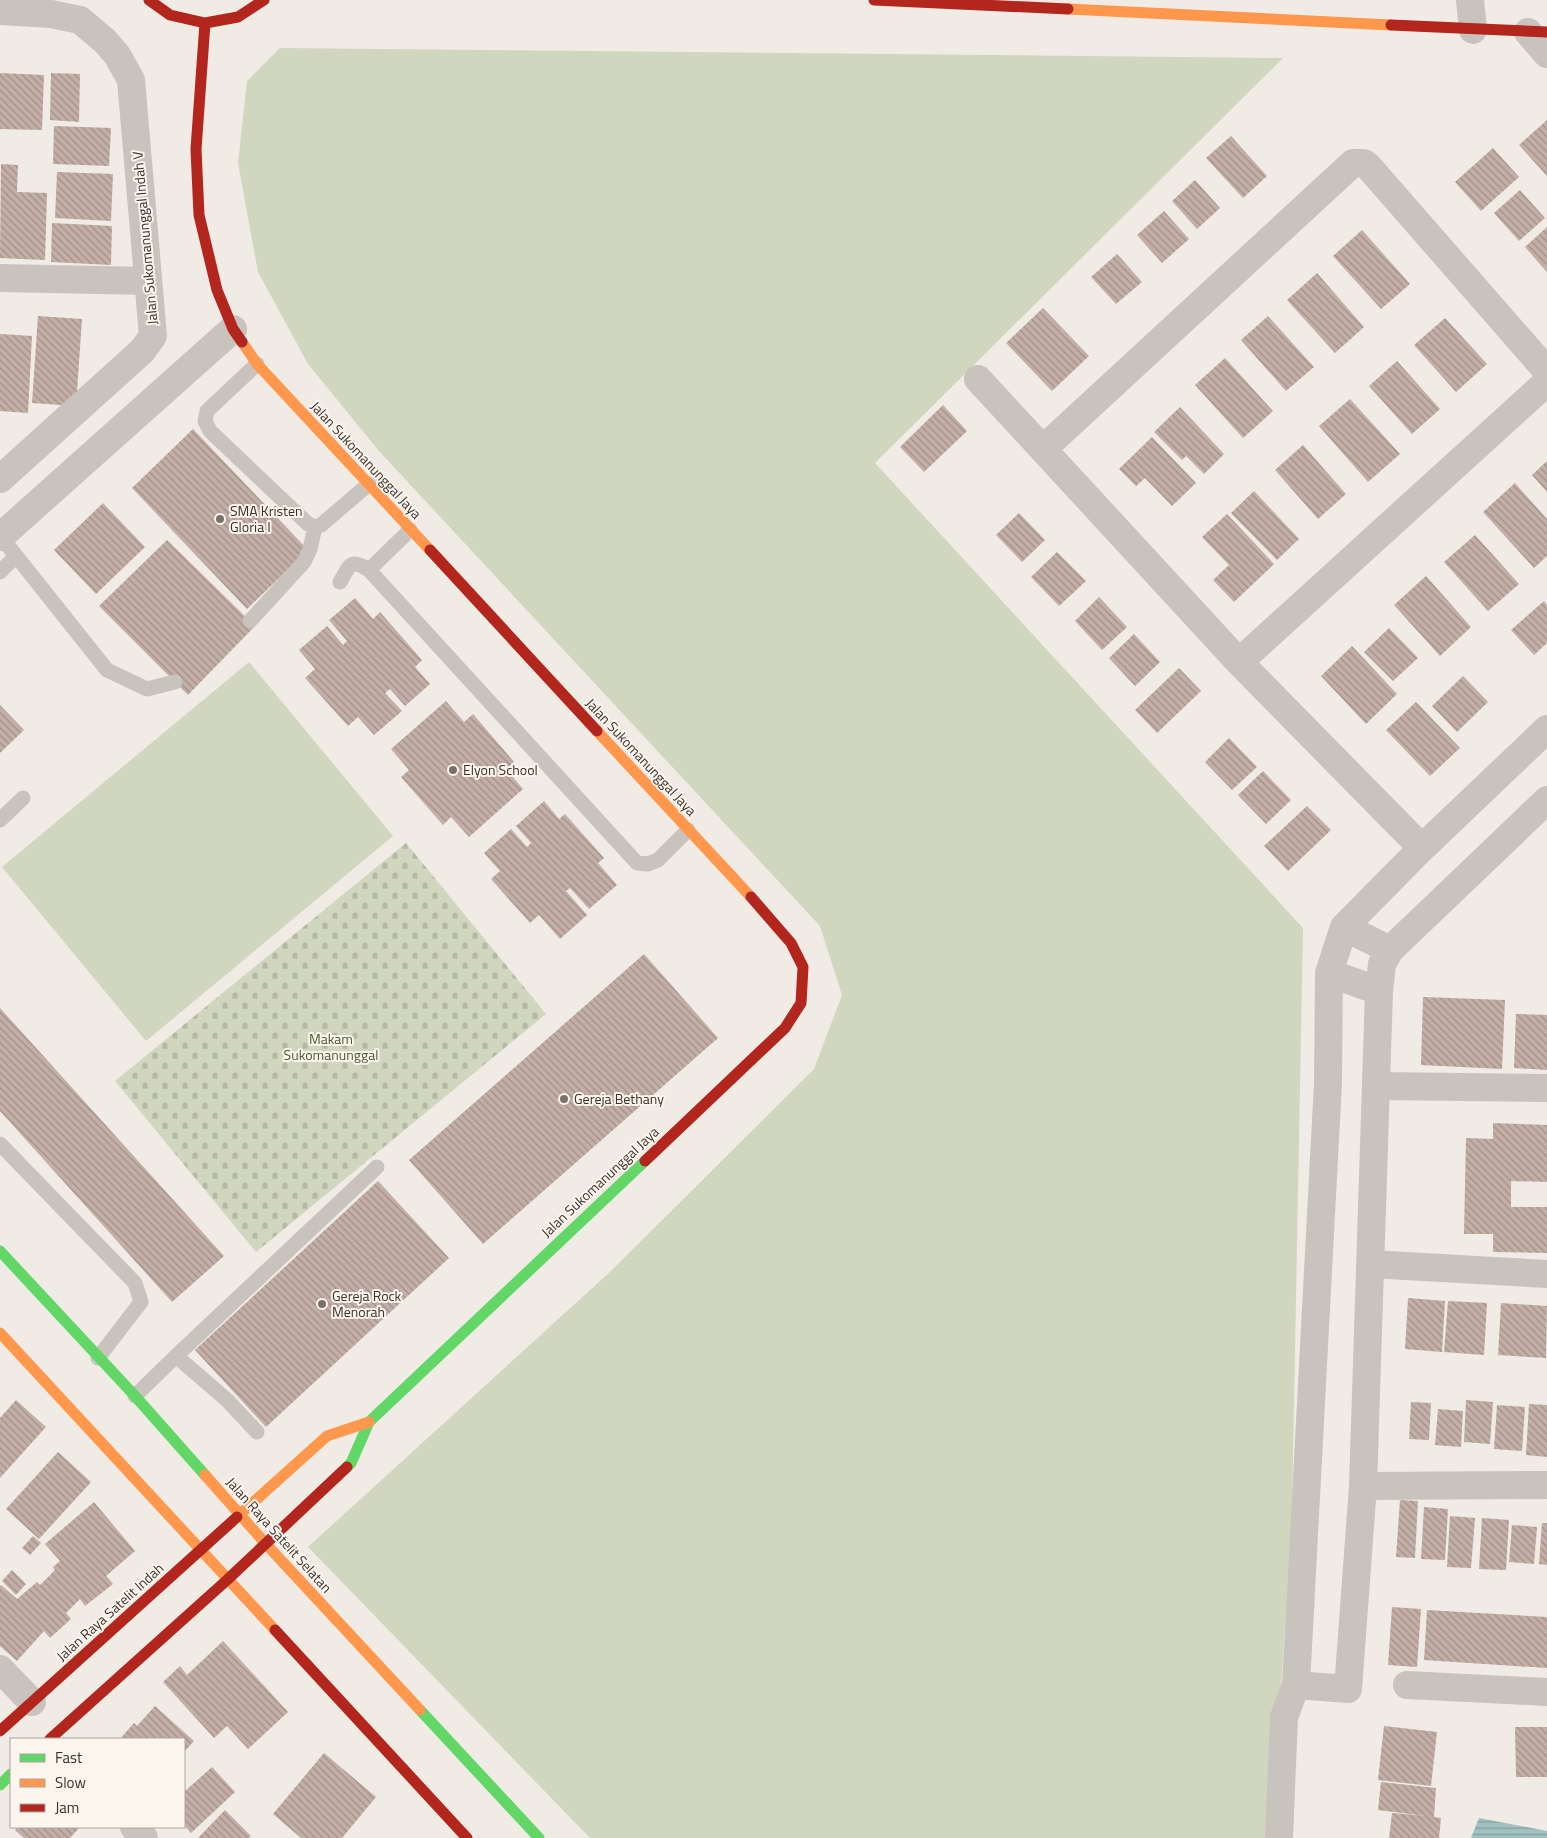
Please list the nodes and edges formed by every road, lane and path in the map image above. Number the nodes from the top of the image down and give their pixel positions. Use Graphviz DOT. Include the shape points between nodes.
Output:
graph roads {
  1 [pos="149,0"];
  2 [pos="264,0"];
  3 [pos="874,0"];
  4 [pos="890,0"];
  5 [pos="1470,0"];
  6 [pos="0,11"];
  7 [pos="204,23"];
  8 [pos="1473,30"];
  9 [pos="1537,32"];
  10 [pos="1547,54"];
  11 [pos="0,278"];
  12 [pos="148,281"];
  13 [pos="233,329"];
  14 [pos="257,364"];
  15 [pos="1547,370"];
  16 [pos="978,379"];
  17 [pos="1547,382"];
  18 [pos="1042,449"];
  19 [pos="0,479"];
  20 [pos="369,484"];
  21 [pos="315,527"];
  22 [pos="410,530"];
  23 [pos="6,543"];
  24 [pos="369,570"];
  25 [pos="0,572"];
  26 [pos="340,582"];
  27 [pos="250,621"];
  28 [pos="1240,662"];
  29 [pos="175,682"];
  30 [pos="1547,729"];
  31 [pos="23,798"];
  32 [pos="1547,800"];
  33 [pos="0,820"];
  34 [pos="688,830"];
  35 [pos="1422,848"];
  36 [pos="1344,927"];
  37 [pos="1390,950"];
  38 [pos="1329,972"];
  39 [pos="1379,990"];
  40 [pos="1376,1086"];
  41 [pos="1547,1088"];
  42 [pos="0,1144"];
  43 [pos="377,1167"];
  44 [pos="0,1251"];
  45 [pos="1370,1264"];
  46 [pos="1547,1274"];
  47 [pos="0,1333"];
  48 [pos="176,1356"];
  49 [pos="98,1358"];
  50 [pos="135,1396"];
  51 [pos="369,1422"];
  52 [pos="257,1432"];
  53 [pos="1547,1485"];
  54 [pos="1362,1486"];
  55 [pos="240,1515"];
  56 [pos="265,1543"];
  57 [pos="200,1550"];
  58 [pos="227,1580"];
  59 [pos="0,1669"];
  60 [pos="1296,1685"];
  61 [pos="1407,1685"];
  62 [pos="1547,1692"];
  63 [pos="32,1702"];
  64 [pos="0,1731"];
  65 [pos="52,1738"];
  66 [pos="10,1775"];
  67 [pos="0,1784"];
  68 [pos="135,1828"];
  69 [pos="144,1838"];
  70 [pos="467,1838"];
  71 [pos="539,1838"];
  72 [pos="1279,1838"];
  1 -- 7 [label="street" via="170,15"];
  2 -- 7 [label="street" via="238,17"];
  3 -- 4 [label="street"];
  4 -- 8 [label="street"];
  5 -- 8 [label="street"];
  6 -- 12 [label="street, Jalan Sukomanunggal Indah V" via="51,14 80,20 105,40 131,80"];
  7 -- 13 [label="street, Jalan Sukomanunggal Jaya" via="196,149 199,215 217,290"];
  8 -- 9 [label="street"];
  9 -- 10 [label="street"];
  11 -- 12 [label="street"];
  12 -- 19 [label="street, Jalan Sukomanunggal Indah V" via="153,336 142,351"];
  13 -- 14 [label="street, Jalan Sukomanunggal Jaya"];
  13 -- 23 [label="street"];
  14 -- 20 [label="street, Jalan Sukomanunggal Jaya"];
  14 -- 21 [label="lane" via="207,411 205,421 210,431 308,524"];
  15 -- 18 [label="street" via="1368,166 1353,163"];
  16 -- 18 [label="street"];
  17 -- 28 [label="street"];
  18 -- 28 [label="street"];
  20 -- 21 [label="lane"];
  20 -- 22 [label="street, Jalan Sukomanunggal Jaya"];
  21 -- 27 [label="lane" via="304,562"];
  22 -- 24 [label="lane"];
  22 -- 34 [label="street, Jalan Sukomanunggal Jaya"];
  23 -- 25 [label="lane"];
  23 -- 29 [label="lane" via="107,670 146,689"];
  24 -- 26 [label="lane" via="354,563"];
  24 -- 34 [label="lane" via="637,863 648,864 658,860"];
  28 -- 35 [label="street"];
  30 -- 35 [label="street"];
  31 -- 33 [label="lane"];
  32 -- 37 [label="street"];
  34 -- 51 [label="street, Jalan Sukomanunggal Jaya" via="791,943 803,967 801,1003 785,1028"];
  35 -- 36 [label="street"];
  36 -- 37 [label="street"];
  36 -- 38 [label="street"];
  37 -- 39 [label="street" via="1382,964"];
  38 -- 39 [label="street"];
  38 -- 60 [label="street" via="1328,1083"];
  39 -- 40 [label="street"];
  40 -- 41 [label="street"];
  40 -- 45 [label="street"];
  42 -- 49 [label="lane" via="135,1283 141,1302"];
  43 -- 48 [label="lane"];
  44 -- 49 [label="street, Jalan Raya Satelit Selatan"];
  45 -- 46 [label="street"];
  45 -- 54 [label="street"];
  47 -- 57 [label="street"];
  48 -- 50 [label="lane"];
  48 -- 52 [label="lane" via="228,1400"];
  49 -- 50 [label="street, Jalan Raya Satelit Selatan"];
  50 -- 55 [label="street, Jalan Raya Satelit Selatan"];
  51 -- 55 [label="street, Jalan Sukomanunggal Jaya" via="327,1436"];
  51 -- 56 [label="street, Jalan Sukomanunggal Jaya" via="351,1463"];
  53 -- 54 [label="street"];
  54 -- 60 [label="street" via="1348,1688"];
  55 -- 56 [label="street, Jalan Raya Satelit Selatan"];
  55 -- 57 [label="street, Jalan Raya Satelit Indah"];
  56 -- 58 [label="street"];
  56 -- 71 [label="street, Jalan Raya Satelit Selatan"];
  57 -- 58 [label="street"];
  57 -- 63 [label="street, Jalan Raya Satelit Indah"];
  58 -- 65 [label="street"];
  58 -- 70 [label="street"];
  59 -- 63 [label="street"];
  60 -- 72 [label="street" via="1284,1717"];
  61 -- 62 [label="street"];
  63 -- 64 [label="street, Jalan Raya Satelit Indah"];
  66 -- 67 [label="street"];
  68 -- 69 [label="street"];
}
